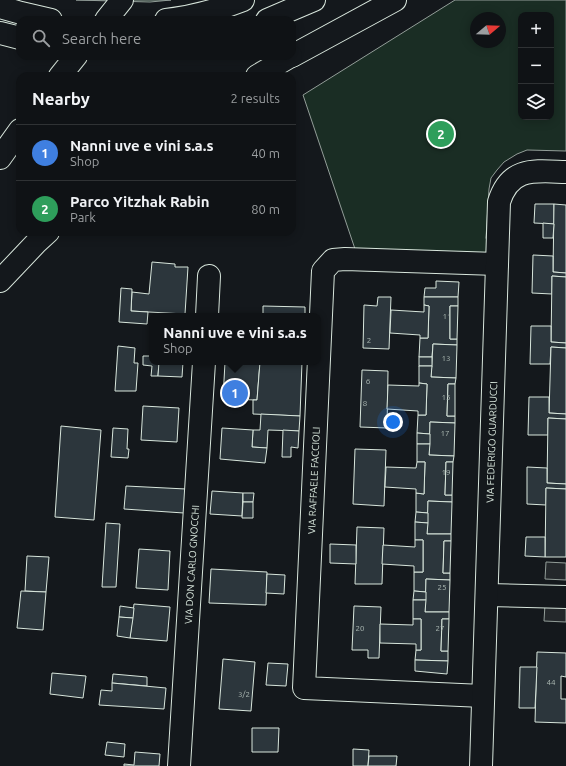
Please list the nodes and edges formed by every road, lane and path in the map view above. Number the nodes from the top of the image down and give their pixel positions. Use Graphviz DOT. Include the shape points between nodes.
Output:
graph roads {
  1 [pos="122,0"];
  2 [pos="243,0"];
  3 [pos="314,0"];
  4 [pos="395,0"];
  5 [pos="0,7"];
  6 [pos="33,16"];
  7 [pos="109,16"];
  8 [pos="191,16"];
  9 [pos="276,16"];
  10 [pos="0,33"];
  11 [pos="16,37"];
  12 [pos="296,54"];
  13 [pos="73,60"];
  14 [pos="285,60"];
  15 [pos="63,72"];
  16 [pos="264,72"];
  17 [pos="16,136"];
  18 [pos="0,158"];
  19 [pos="566,172"];
  20 [pos="43,236"];
  21 [pos="497,264"];
  22 [pos="209,276"];
  23 [pos="0,281"];
  24 [pos="207,313"];
  25 [pos="321,315"];
  26 [pos="204,365"];
  27 [pos="319,365"];
  28 [pos="487,595"];
  29 [pos="566,597"];
  30 [pos="483,696"];
  31 [pos="179,766"];
  32 [pos="481,766"];
  1 -- 7 [label="main road"];
  2 -- 8 [label="main road"];
  3 -- 9 [label="main road"];
  4 -- 12 [label="main road"];
  5 -- 6 [label="main road"];
  10 -- 11 [label="main road"];
  13 -- 15 [label="main road"];
  14 -- 16 [label="main road"];
  17 -- 18 [label="main road"];
  19 -- 21 [label="main road, VIA FEDERIGO GUARDUCCI" via="526,172 515,176 508,184 499,202"];
  20 -- 23 [label="main road"];
  21 -- 25 [label="main road, VIA RAFFAELE FACCIOLI" via="333,260 323,271"];
  21 -- 28 [label="main road, VIA FEDERIGO GUARDUCCI"];
  22 -- 24 [label="main road"];
  26 -- 31 [label="main road, VIA DON CARLO GNOCCHI"];
  27 -- 30 [label="main road, VIA RAFFAELE FACCIOLI" via="304,688"];
  28 -- 29 [label="main road"];
  28 -- 30 [label="main road, VIA FEDERIGO GUARDUCCI"];
  30 -- 32 [label="main road, VIA FEDERIGO GUARDUCCI"];
}
